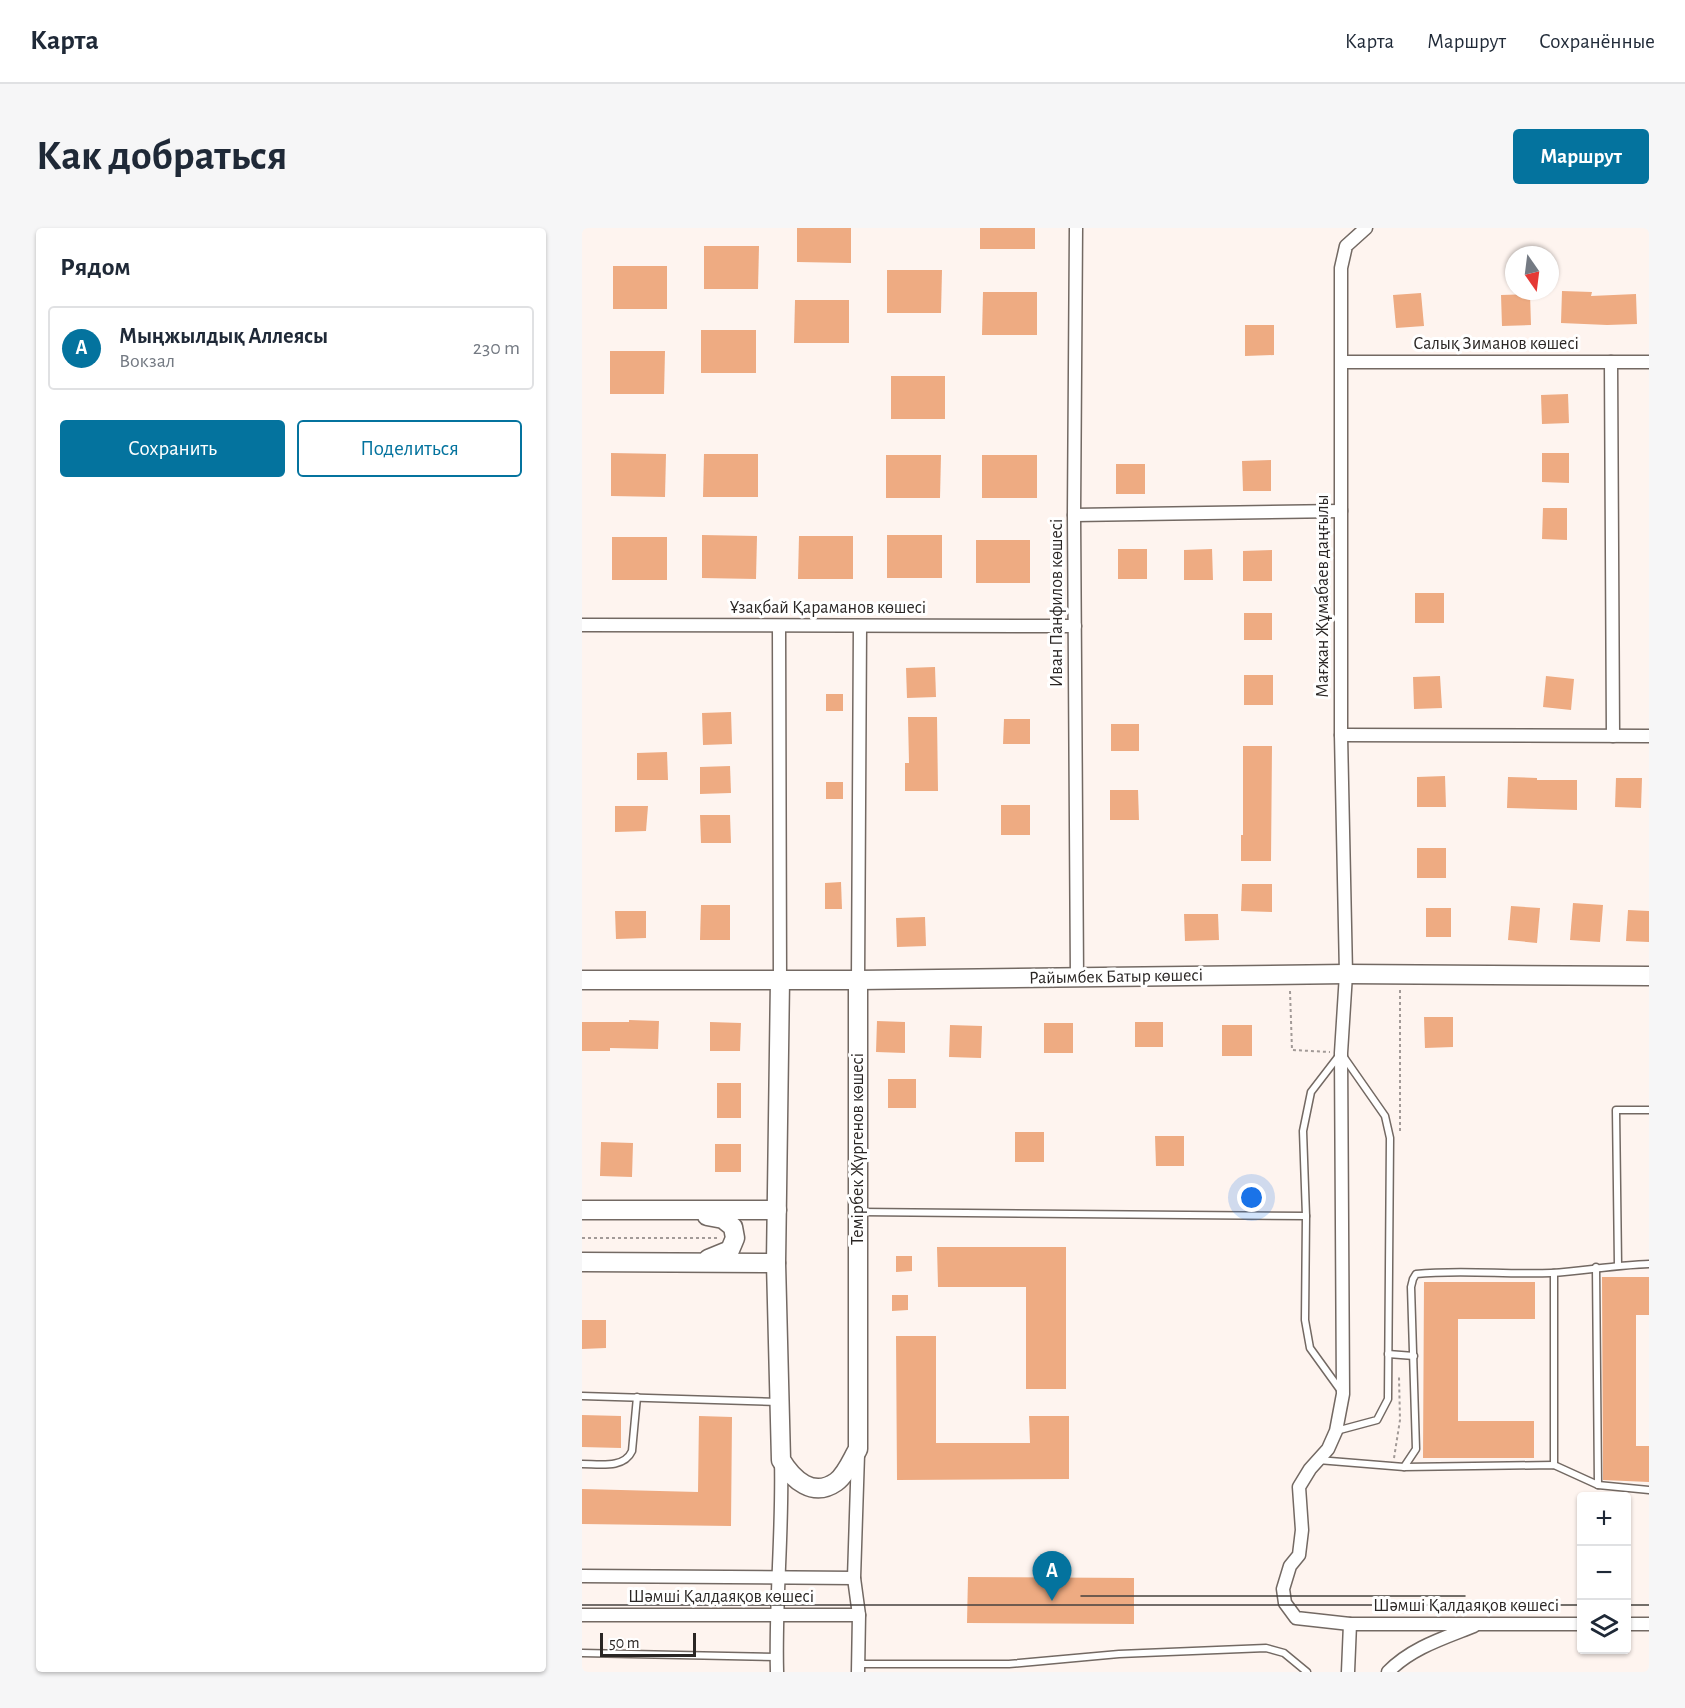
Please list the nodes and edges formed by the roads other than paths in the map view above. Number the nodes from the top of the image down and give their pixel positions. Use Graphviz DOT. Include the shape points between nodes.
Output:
graph roads {
  1 [pos="1076,228"];
  2 [pos="1366,228"];
  3 [pos="1342,362"];
  4 [pos="1611,362"];
  5 [pos="1649,362"];
  6 [pos="1341,511"];
  7 [pos="1074,515"];
  8 [pos="582,625"];
  9 [pos="860,626"];
  10 [pos="1075,626"];
  11 [pos="779,627"];
  12 [pos="1341,735"];
  13 [pos="1613,736"];
  14 [pos="1649,736"];
  15 [pos="1346,974"];
  16 [pos="1649,976"];
  17 [pos="1077,978"];
  18 [pos="582,980"];
  19 [pos="780,980"];
  20 [pos="858,980"];
  21 [pos="1341,1053"];
  22 [pos="1649,1110"];
  23 [pos="582,1210"];
  24 [pos="777,1210"];
  25 [pos="688,1211"];
  26 [pos="858,1212"];
  27 [pos="1306,1216"];
  28 [pos="582,1262"];
  29 [pos="696,1262"];
  30 [pos="776,1263"];
  31 [pos="1618,1264"];
  32 [pos="1649,1264"];
  33 [pos="1596,1267"];
  34 [pos="1554,1273"];
  35 [pos="1388,1354"];
  36 [pos="1414,1356"];
  37 [pos="1343,1394"];
  38 [pos="582,1396"];
  39 [pos="637,1397"];
  40 [pos="779,1402"];
  41 [pos="1336,1431"];
  42 [pos="858,1449"];
  43 [pos="780,1460"];
  44 [pos="1318,1460"];
  45 [pos="582,1464"];
  46 [pos="1554,1465"];
  47 [pos="1404,1467"];
  48 [pos="1598,1485"];
  49 [pos="1649,1490"];
  50 [pos="582,1576"];
  51 [pos="778,1577"];
  52 [pos="854,1578"];
  53 [pos="776,1614"];
  54 [pos="582,1615"];
  55 [pos="859,1615"];
  56 [pos="1350,1624"];
  57 [pos="1480,1624"];
  58 [pos="1577,1624"];
  59 [pos="1631,1624"];
  60 [pos="1649,1624"];
  61 [pos="582,1653"];
  62 [pos="777,1657"];
  63 [pos="913,1664"];
  64 [pos="978,1664"];
  65 [pos="858,1668"];
  66 [pos="777,1672"];
  67 [pos="916,1672"];
  68 [pos="975,1672"];
  69 [pos="1307,1672"];
  70 [pos="1348,1672"];
  71 [pos="1388,1672"];
  1 -- 7 [label="street, Иван Панфилов көшесі"];
  2 -- 3 [label="street, Мағжан Жұмабаев даңғылы" via="1346,246 1341,268"];
  3 -- 4 [label="street, Салық Зиманов көшесі"];
  3 -- 6 [label="street, Мағжан Жұмабаев даңғылы"];
  4 -- 5 [label="street, Салық Зиманов көшесі"];
  4 -- 13 [label="street"];
  6 -- 7 [label="street"];
  6 -- 12 [label="street, Мағжан Жұмабаев даңғылы"];
  7 -- 10 [label="street, Иван Панфилов көшесі"];
  8 -- 11 [label="street, Ұзақбай Қараманов көшесі"];
  9 -- 10 [label="street, Ұзақбай Қараманов көшесі"];
  9 -- 11 [label="street, Ұзақбай Қараманов көшесі"];
  9 -- 20 [label="street, Темірбек Жүргенов көшесі"];
  10 -- 17 [label="street, Иван Панфилов көшесі"];
  11 -- 19 [label="street"];
  12 -- 13 [label="street"];
  12 -- 15 [label="street, Мағжан Жұмабаев даңғылы"];
  13 -- 14 [label="street"];
  15 -- 16 [label="street, Райымбек Батыр көшесі"];
  15 -- 17 [label="street, Райымбек Батыр көшесі"];
  15 -- 21 [label="street, Мағжан Жұмабаев даңғылы"];
  17 -- 20 [label="street, Райымбек Батыр көшесі"];
  18 -- 19 [label="street, Райымбек Батыр көшесі"];
  19 -- 20 [label="street, Райымбек Батыр көшесі"];
  19 -- 24 [label="street"];
  20 -- 26 [label="street, Темірбек Жүргенов көшесі"];
  21 -- 27 [label="lane" via="1311,1092 1303,1131"];
  21 -- 35 [label="lane" via="1385,1116 1390,1138"];
  21 -- 37 [label="street, Мағжан Жұмабаев даңғылы"];
  22 -- 31 [label="lane" via="1616,1110"];
  23 -- 25 [label="street"];
  24 -- 25 [label="street"];
  24 -- 30 [label="street"];
  25 -- 29 [label="street" via="723,1219 734,1227 730,1250"];
  26 -- 27 [label="lane"];
  26 -- 42 [label="street, Темірбек Жүргенов көшесі"];
  27 -- 37 [label="lane" via="1305,1320 1310,1348"];
  28 -- 29 [label="street"];
  29 -- 30 [label="street"];
  30 -- 40 [label="street"];
  31 -- 32 [label="lane"];
  31 -- 33 [label="lane"];
  33 -- 34 [label="lane"];
  33 -- 48 [label="lane"];
  34 -- 36 [label="lane" via="1416,1274 1411,1287"];
  34 -- 46 [label="lane"];
  35 -- 36 [label="lane"];
  35 -- 41 [label="lane" via="1388,1399 1377,1420"];
  36 -- 47 [label="lane" via="1416,1449"];
  37 -- 41 [label="street, Шәмші Қалдаяқов көшесі"];
  38 -- 39 [label="lane"];
  39 -- 40 [label="lane"];
  39 -- 45 [label="lane" via="629,1459 620,1464"];
  40 -- 43 [label="street"];
  41 -- 44 [label="street, Шәмші Қалдаяқов көшесі"];
  42 -- 43 [label="street" via="837,1481 819,1488 800,1484"];
  42 -- 52 [label="street, Темірбек Жүргенов көшесі"];
  43 -- 51 [label="street"];
  44 -- 47 [label="lane"];
  44 -- 56 [label="street, Шәмші Қалдаяқов көшесі" via="1299,1487 1299,1556 1285,1578 1285,1603 1296,1618"];
  46 -- 47 [label="lane"];
  46 -- 48 [label="lane"];
  48 -- 49 [label="lane"];
  50 -- 51 [label="street, Шәмші Қалдаяқов көшесі"];
  51 -- 52 [label="street, Шәмші Қалдаяқов көшесі"];
  51 -- 53 [label="street"];
  52 -- 55 [label="street, Темірбек Жүргенов көшесі"];
  53 -- 54 [label="street, Шәмші Қалдаяқов көшесі"];
  53 -- 55 [label="street, Шәмші Қалдаяқов көшесі"];
  53 -- 62 [label="street"];
  55 -- 65 [label="street, Темірбек Жүргенов көшесі"];
  56 -- 57 [label="street, Шәмші Қалдаяқов көшесі"];
  56 -- 70 [label="street"];
  57 -- 58 [label="street, Шәмші Қалдаяқов көшесі"];
  57 -- 71 [label="street" via="1409,1654"];
  59 -- 60 [label="street"];
  61 -- 62 [label="lane"];
  62 -- 66 [label="street"];
  63 -- 64 [label="lane"];
  63 -- 65 [label="lane"];
  63 -- 67 [label="lane"];
  64 -- 68 [label="lane"];
  64 -- 69 [label="lane" via="1266,1648 1284,1653"];
}
